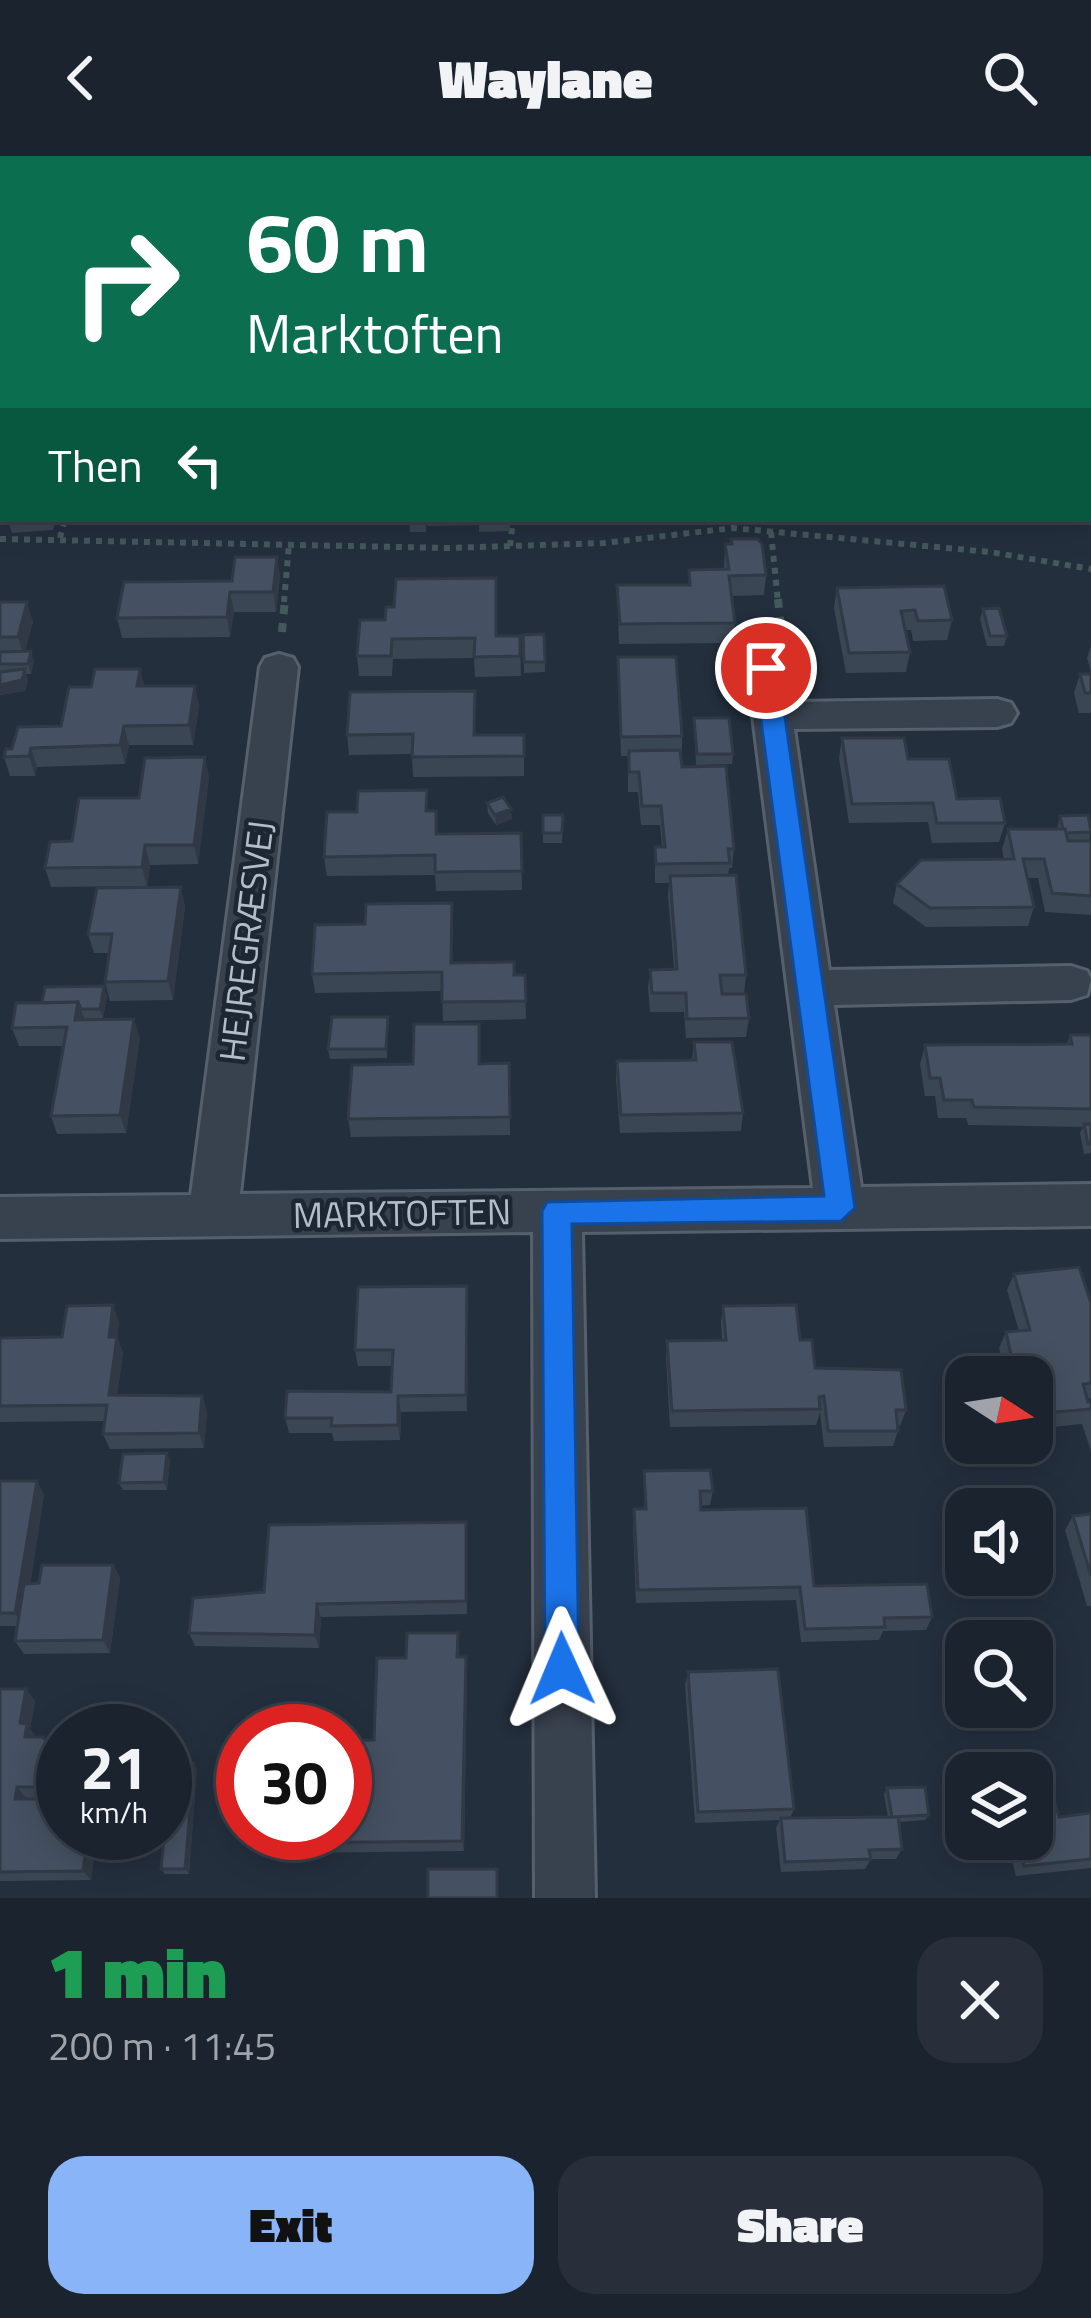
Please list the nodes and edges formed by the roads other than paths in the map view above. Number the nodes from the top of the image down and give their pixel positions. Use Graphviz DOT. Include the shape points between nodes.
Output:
graph roads {
  1 [pos="279,667"];
  2 [pos="766,668"];
  3 [pos="997,712"];
  4 [pos="772,716"];
  5 [pos="1071,983"];
  6 [pos="810,988"];
  7 [pos="1091,1205"];
  8 [pos="841,1208"];
  9 [pos="557,1211"];
  10 [pos="213,1216"];
  11 [pos="0,1218"];
  12 [pos="565,1898"];
  1 -- 10 [label="street, HEJREGRÆSVEJ"];
  2 -- 4 [label="street"];
  3 -- 4 [label="street"];
  4 -- 6 [label="street"];
  5 -- 6 [label="street"];
  6 -- 8 [label="street"];
  7 -- 8 [label="street, MARKTOFTEN"];
  8 -- 9 [label="street, MARKTOFTEN"];
  9 -- 10 [label="street, MARKTOFTEN"];
  9 -- 12 [label="street"];
  10 -- 11 [label="street, MARKTOFTEN"];
}
